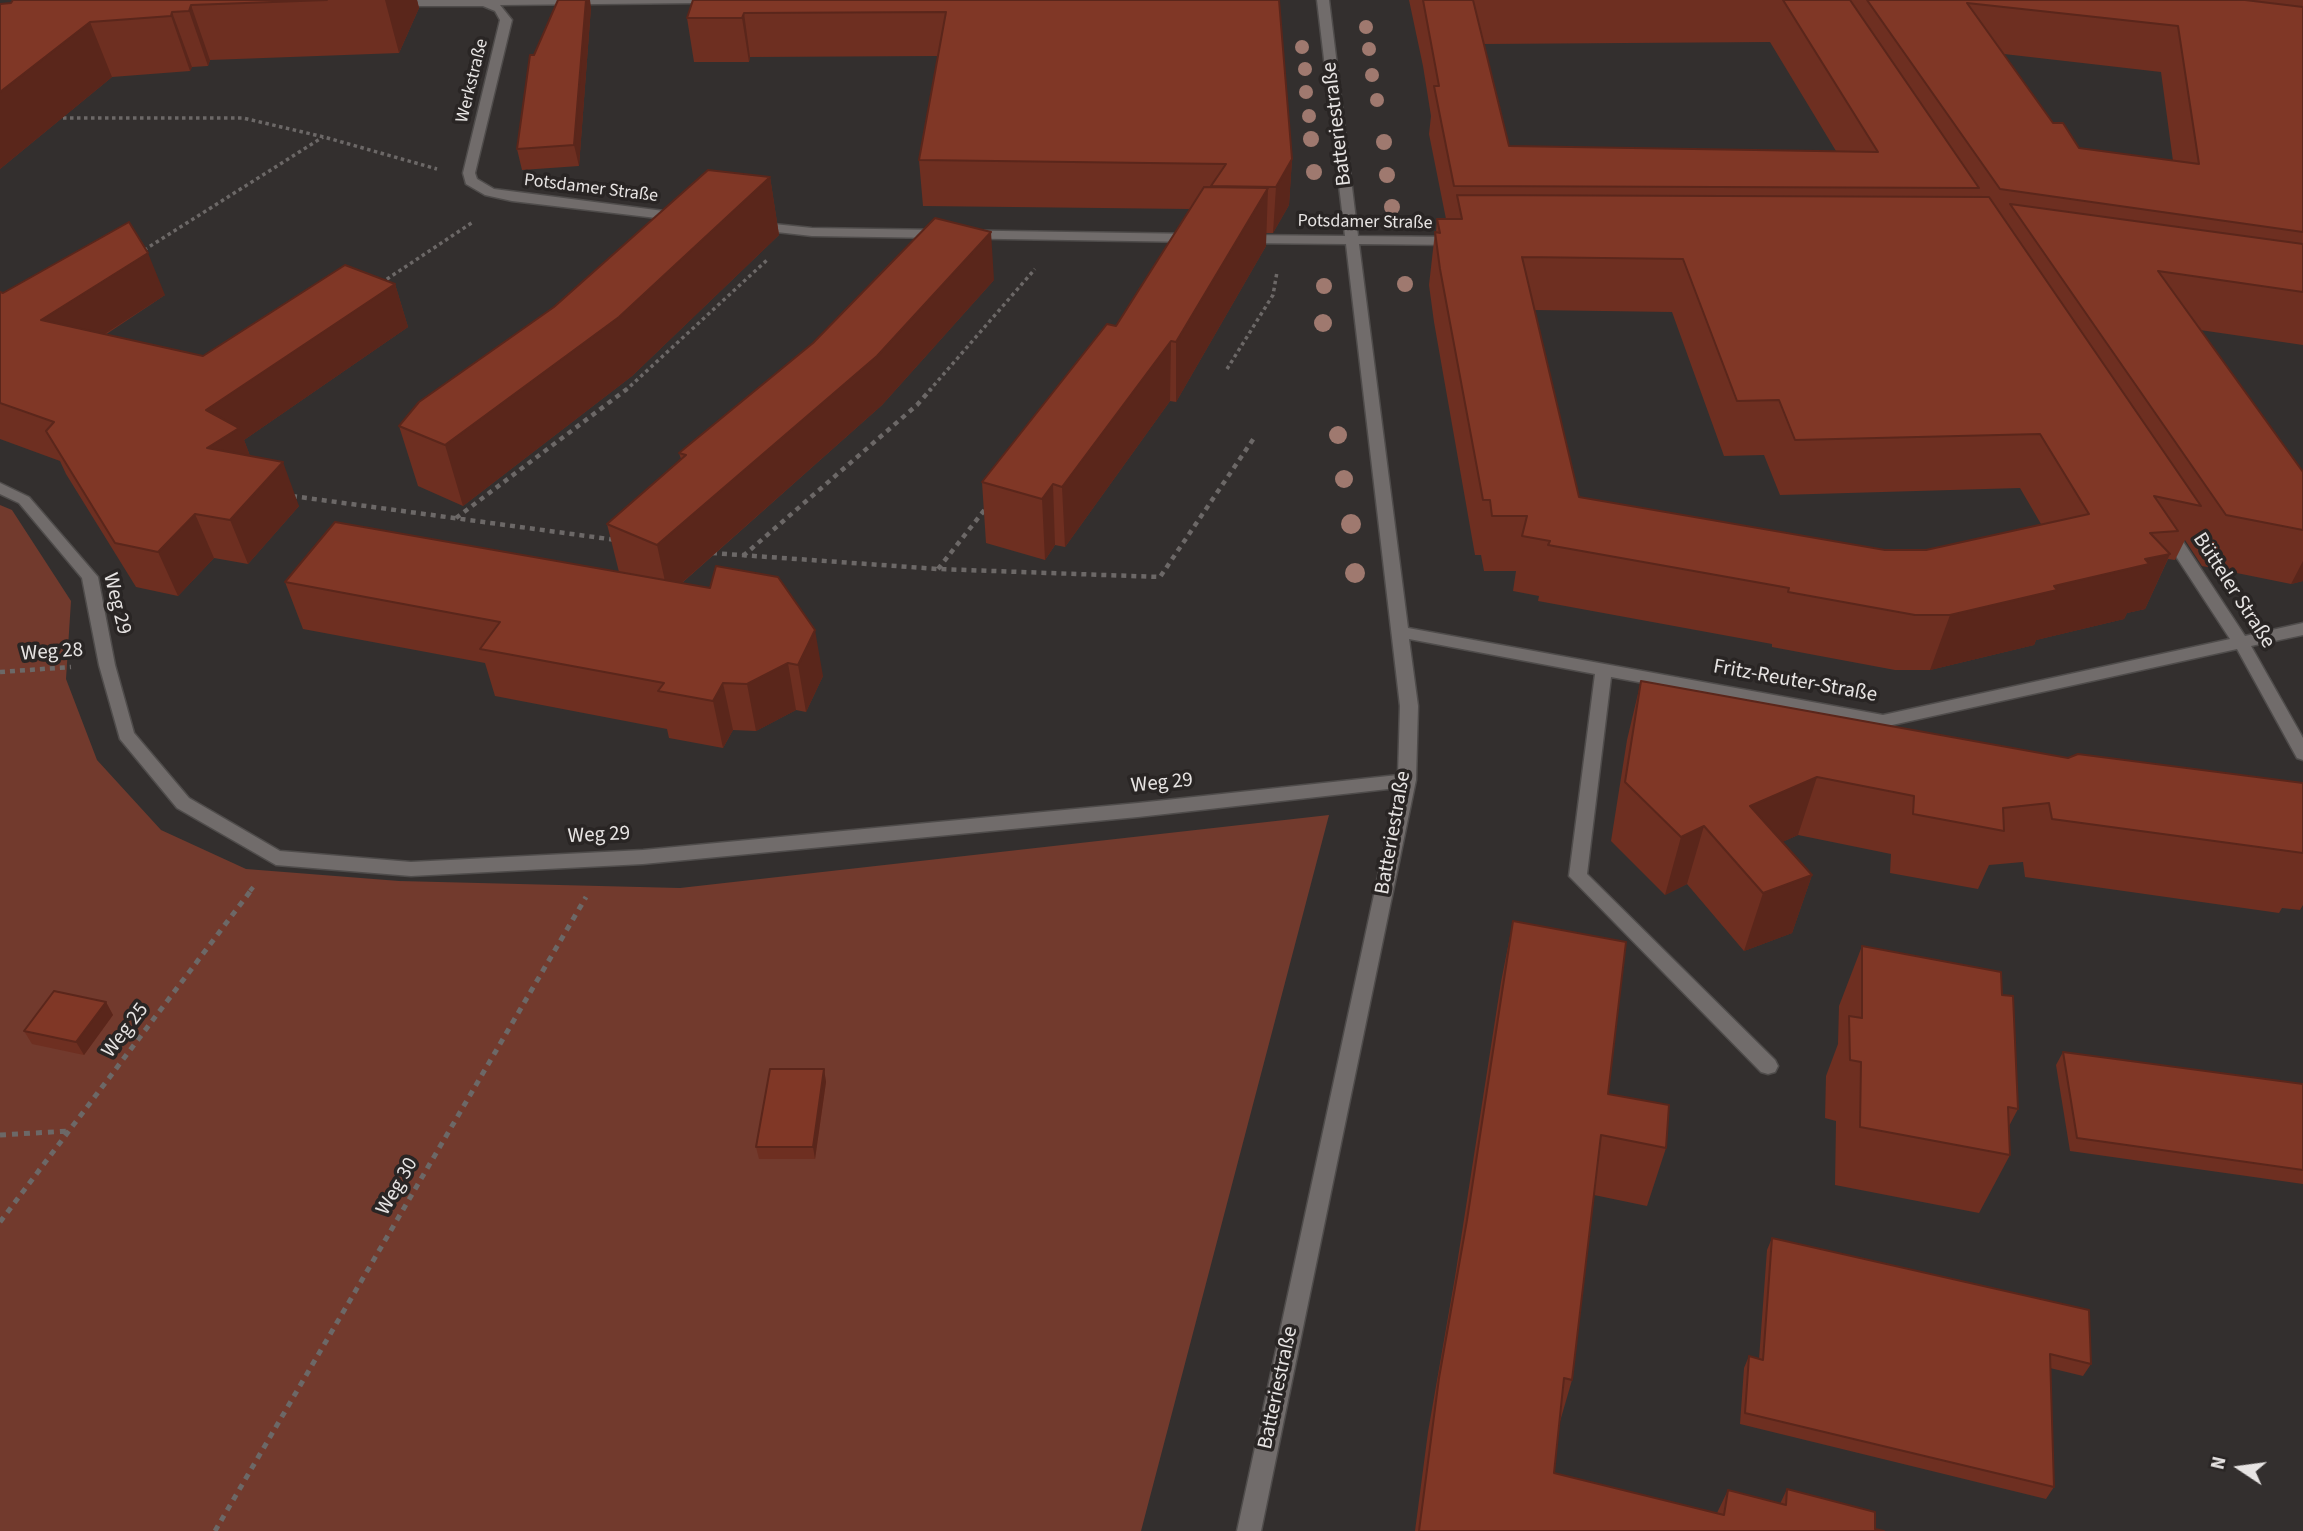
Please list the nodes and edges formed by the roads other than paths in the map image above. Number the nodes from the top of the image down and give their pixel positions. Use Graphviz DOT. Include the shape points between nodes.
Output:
graph roads {
  1 [pos="698,0"];
  2 [pos="1323,0"];
  3 [pos="486,1"];
  4 [pos="375,3"];
  5 [pos="470,177"];
  6 [pos="698,219"];
  7 [pos="738,224"];
  8 [pos="1204,238"];
  9 [pos="1228,239"];
  10 [pos="1353,241"];
  11 [pos="1477,241"];
  12 [pos="0,488"];
  13 [pos="2158,518"];
  14 [pos="2303,629"];
  15 [pos="1400,632"];
  16 [pos="2242,644"];
  17 [pos="1604,669"];
  18 [pos="2303,754"];
  19 [pos="1408,780"];
  20 [pos="1768,1066"];
  21 [pos="1249,1531"];
  1 -- 3 [label="street"];
  2 -- 10 [label="street, Batteriestraße"];
  3 -- 4 [label="street"];
  3 -- 5 [label="street, Werkstraße" via="506,20"];
  5 -- 6 [label="street, Potsdamer Straße" via="490,192 512,197"];
  7 -- 8 [label="street" via="792,230"];
  9 -- 10 [label="street, Potsdamer Straße"];
  10 -- 11 [label="street, Potsdamer Straße"];
  10 -- 15 [label="street, Batteriestraße"];
  12 -- 19 [label="street, Weg 29" via="24,500 90,577 126,735 183,803 276,858 411,869 609,858"];
  13 -- 16 [label="street, Bütteler Straße"];
  14 -- 16 [label="street, Fritz-Reuter-Straße"];
  15 -- 17 [label="street, Fritz-Reuter-Straße"];
  15 -- 19 [label="street, Batteriestraße" via="1409,706"];
  16 -- 17 [label="street, Fritz-Reuter-Straße" via="1884,721"];
  16 -- 18 [label="street, Bütteler Straße"];
  17 -- 20 [label="street" via="1578,876"];
  19 -- 21 [label="street, Batteriestraße"];
}
